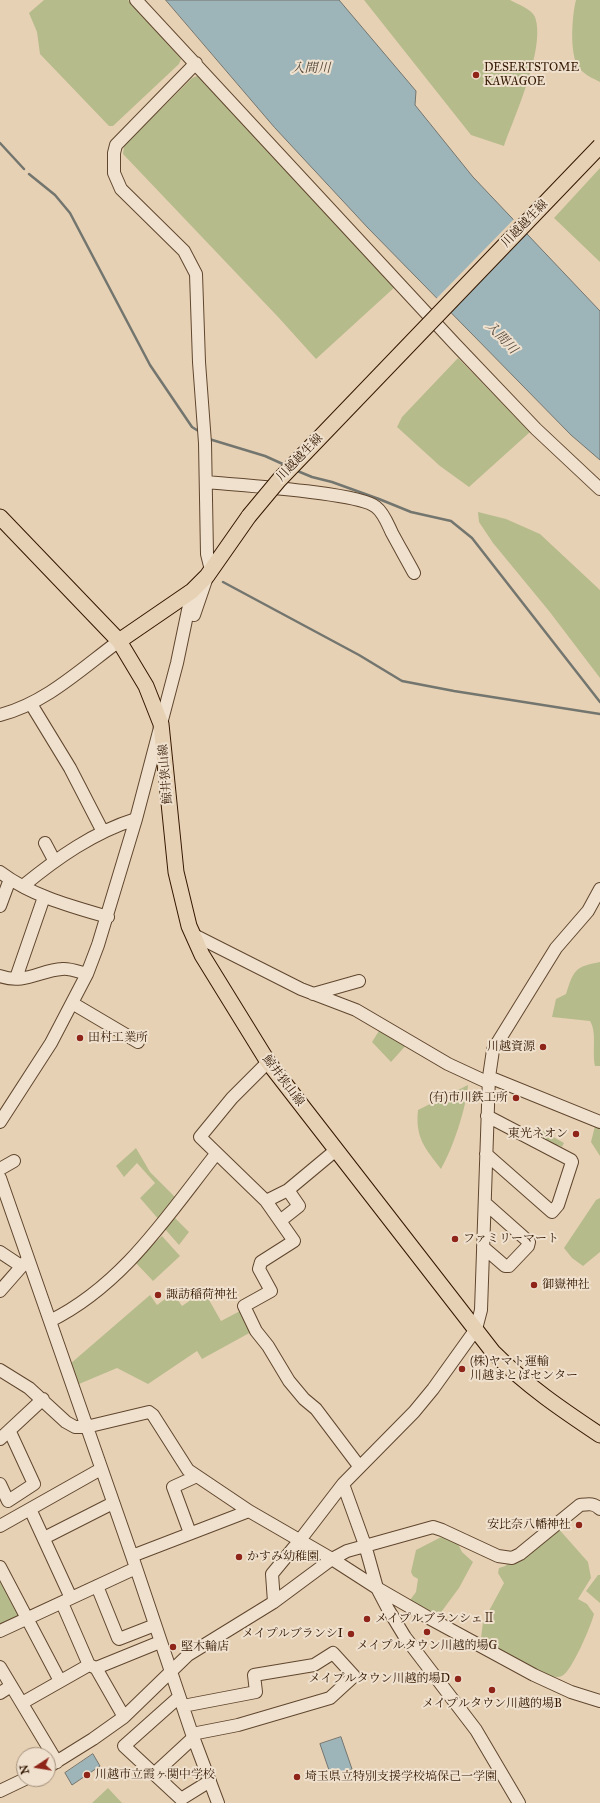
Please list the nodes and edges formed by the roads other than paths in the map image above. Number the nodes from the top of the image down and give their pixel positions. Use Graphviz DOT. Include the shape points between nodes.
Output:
graph roads {
  1 [pos="136,0"];
  2 [pos="196,63"];
  3 [pos="600,146"];
  4 [pos="206,482"];
  5 [pos="600,489"];
  6 [pos="0,517"];
  7 [pos="209,573"];
  8 [pos="414,573"];
  9 [pos="192,591"];
  10 [pos="119,641"];
  11 [pos="177,663"];
  12 [pos="31,704"];
  13 [pos="0,715"];
  14 [pos="161,724"];
  15 [pos="146,778"];
  16 [pos="166,781"];
  17 [pos="136,819"];
  18 [pos="103,832"];
  19 [pos="45,843"];
  20 [pos="54,860"];
  21 [pos="0,872"];
  22 [pos="10,879"];
  23 [pos="23,886"];
  24 [pos="600,889"];
  25 [pos="44,897"];
  26 [pos="0,906"];
  27 [pos="108,917"];
  28 [pos="192,934"];
  29 [pos="86,974"];
  30 [pos="0,976"];
  31 [pos="16,978"];
  32 [pos="359,981"];
  33 [pos="313,994"];
  34 [pos="72,1003"];
  35 [pos="138,1042"];
  36 [pos="268,1062"];
  37 [pos="489,1080"];
  38 [pos="487,1116"];
  39 [pos="0,1122"];
  40 [pos="600,1122"];
  41 [pos="336,1150"];
  42 [pos="216,1154"];
  43 [pos="486,1154"];
  44 [pos="14,1161"];
  45 [pos="0,1168"];
  46 [pos="0,1178"];
  47 [pos="288,1190"];
  48 [pos="266,1201"];
  49 [pos="485,1203"];
  50 [pos="280,1221"];
  51 [pos="483,1247"];
  52 [pos="0,1252"];
  53 [pos="25,1263"];
  54 [pos="0,1291"];
  55 [pos="50,1321"];
  56 [pos="476,1329"];
  57 [pos="2,1375"];
  58 [pos="42,1400"];
  59 [pos="86,1427"];
  60 [pos="5,1435"];
  61 [pos="600,1435"];
  62 [pos="359,1466"];
  63 [pos="101,1469"];
  64 [pos="197,1476"];
  65 [pos="0,1484"];
  66 [pos="343,1484"];
  67 [pos="113,1503"];
  68 [pos="30,1509"];
  69 [pos="600,1510"];
  70 [pos="249,1511"];
  71 [pos="0,1526"];
  72 [pos="190,1533"];
  73 [pos="44,1538"];
  74 [pos="300,1540"];
  75 [pos="364,1545"];
  76 [pos="132,1556"];
  77 [pos="332,1559"];
  78 [pos="0,1567"];
  79 [pos="136,1568"];
  80 [pos="97,1586"];
  81 [pos="377,1588"];
  82 [pos="67,1600"];
  83 [pos="274,1602"];
  84 [pos="27,1619"];
  85 [pos="155,1625"];
  86 [pos="0,1631"];
  87 [pos="160,1642"];
  88 [pos="0,1667"];
  89 [pos="93,1667"];
  90 [pos="171,1670"];
  91 [pos="60,1681"];
  92 [pos="11,1686"];
  93 [pos="0,1693"];
  94 [pos="600,1701"];
  95 [pos="181,1702"];
  96 [pos="22,1703"];
  97 [pos="124,1717"];
  98 [pos="193,1736"];
  99 [pos="44,1747"];
  100 [pos="56,1762"];
  101 [pos="154,1774"];
  102 [pos="210,1781"];
  103 [pos="16,1783"];
  104 [pos="0,1791"];
  105 [pos="218,1803"];
  106 [pos="519,1803"];
  1 -- 2 [label="street"];
  2 -- 4 [label="street" via="116,145 114,173 121,189 184,251 196,274"];
  2 -- 5 [label="street" via="455,344 536,428"];
  3 -- 7 [label="main road, 川越越生線, bridge" via="285,474 249,516"];
  4 -- 7 [label="street"];
  4 -- 8 [label="street" via="300,491 371,503 378,508"];
  6 -- 10 [label="main road"];
  7 -- 9 [label="main road, 川越越生線"];
  7 -- 11 [label="street"];
  9 -- 10 [label="main road, 川越越生線"];
  9 -- 11 [label="street"];
  10 -- 12 [label="street"];
  10 -- 14 [label="main road, 鯨井狭山線" via="146,686"];
  11 -- 14 [label="street"];
  12 -- 13 [label="street"];
  12 -- 18 [label="street" via="70,768"];
  14 -- 15 [label="street"];
  14 -- 16 [label="main road, 鯨井狭山線"];
  15 -- 16 [label="street"];
  15 -- 17 [label="street"];
  16 -- 28 [label="main road, 鯨井狭山線" via="176,872"];
  17 -- 18 [label="street"];
  17 -- 27 [label="street"];
  18 -- 20 [label="street"];
  19 -- 20 [label="street"];
  20 -- 23 [label="street"];
  21 -- 22 [label="street"];
  22 -- 23 [label="street"];
  22 -- 26 [label="street"];
  23 -- 25 [label="street"];
  24 -- 37 [label="street" via="588,911 556,948 493,1050"];
  25 -- 27 [label="street"];
  25 -- 31 [label="street"];
  27 -- 29 [label="street"];
  28 -- 33 [label="street"];
  28 -- 36 [label="main road, 鯨井狭山線" via="212,972"];
  29 -- 31 [label="street" via="61,969 29,978"];
  29 -- 34 [label="street"];
  30 -- 31 [label="street"];
  32 -- 33 [label="street"];
  33 -- 37 [label="street" via="356,1010 448,1064"];
  34 -- 35 [label="street"];
  34 -- 39 [label="street" via="39,1064"];
  36 -- 41 [label="main road, 鯨井狭山線"];
  36 -- 42 [label="street" via="232,1098 200,1137"];
  37 -- 38 [label="street"];
  37 -- 40 [label="street"];
  38 -- 43 [label="street"];
  38 -- 43 [label="street" via="571,1160 558,1205 552,1212"];
  41 -- 47 [label="street"];
  41 -- 56 [label="main road, 鯨井狭山線"];
  42 -- 48 [label="street"];
  42 -- 55 [label="street" via="160,1227 126,1266 81,1303"];
  43 -- 49 [label="street"];
  44 -- 45 [label="street"];
  46 -- 53 [label="street"];
  47 -- 48 [label="street"];
  47 -- 50 [label="street" via="299,1206"];
  48 -- 50 [label="street"];
  49 -- 51 [label="street"];
  49 -- 51 [label="street" via="529,1242 509,1266 505,1266"];
  50 -- 62 [label="street" via="294,1241 261,1262 259,1269 271,1292 244,1306 256,1331 289,1381 316,1409"];
  51 -- 56 [label="street" via="480,1310"];
  52 -- 53 [label="street"];
  53 -- 54 [label="street"];
  53 -- 55 [label="street"];
  55 -- 59 [label="street"];
  56 -- 61 [label="main road, 鯨井狭山線" via="493,1352 516,1375 539,1394"];
  56 -- 62 [label="street" via="414,1412"];
  57 -- 58 [label="street"];
  58 -- 59 [label="street" via="66,1422 75,1427"];
  58 -- 60 [label="street"];
  59 -- 63 [label="street"];
  59 -- 64 [label="street" via="149,1412 188,1470"];
  60 -- 65 [label="street" via="34,1484 8,1500"];
  62 -- 66 [label="street"];
  63 -- 67 [label="street"];
  63 -- 68 [label="street"];
  64 -- 70 [label="street"];
  64 -- 72 [label="street" via="173,1486"];
  66 -- 74 [label="street"];
  66 -- 75 [label="street"];
  67 -- 73 [label="street"];
  67 -- 76 [label="street"];
  68 -- 71 [label="street"];
  68 -- 73 [label="street"];
  69 -- 75 [label="street" via="596,1505 580,1505 512,1558 498,1556 433,1527"];
  70 -- 72 [label="street"];
  70 -- 74 [label="street"];
  72 -- 76 [label="street"];
  73 -- 82 [label="street"];
  74 -- 77 [label="street"];
  74 -- 83 [label="street" via="272,1574"];
  75 -- 77 [label="street" via="347,1550"];
  75 -- 81 [label="street"];
  76 -- 79 [label="street"];
  77 -- 81 [label="street"];
  77 -- 83 [label="street"];
  78 -- 84 [label="street"];
  79 -- 80 [label="street"];
  79 -- 85 [label="street"];
  80 -- 82 [label="street"];
  80 -- 85 [label="street" via="119,1639"];
  81 -- 94 [label="street" via="534,1675 571,1692"];
  81 -- 106 [label="street" via="405,1637 476,1730"];
  82 -- 84 [label="street"];
  82 -- 89 [label="street"];
  83 -- 90 [label="street" via="188,1654"];
  84 -- 86 [label="street"];
  84 -- 91 [label="street"];
  85 -- 87 [label="street"];
  87 -- 89 [label="street"];
  87 -- 90 [label="street"];
  88 -- 92 [label="street"];
  89 -- 91 [label="street"];
  89 -- 97 [label="street"];
  90 -- 95 [label="street"];
  90 -- 97 [label="street"];
  91 -- 96 [label="street"];
  92 -- 93 [label="street"];
  92 -- 96 [label="street"];
  95 -- 98 [label="street"];
  95 -- 98 [label="street" via="256,1692 254,1676 314,1665 333,1653 354,1676 330,1698"];
  95 -- 101 [label="street" via="124,1746"];
  96 -- 99 [label="street"];
  97 -- 100 [label="street" via="104,1733"];
  98 -- 101 [label="street"];
  98 -- 102 [label="street"];
  101 -- 102 [label="street" via="181,1799"];
  102 -- 105 [label="street"];
  103 -- 104 [label="street"];
}
